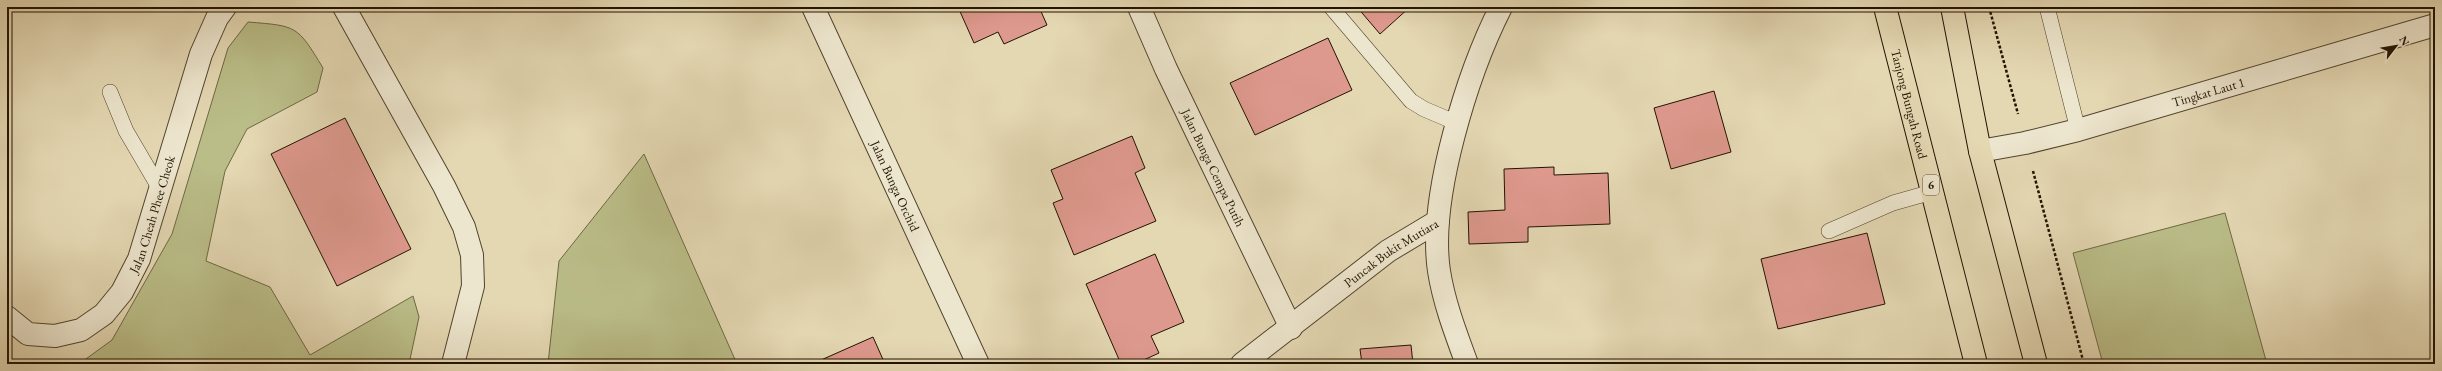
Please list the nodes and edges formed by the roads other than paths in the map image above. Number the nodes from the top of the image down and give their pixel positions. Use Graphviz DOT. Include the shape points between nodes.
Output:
graph roads {
  1 [pos="225,7"];
  2 [pos="344,7"];
  3 [pos="813,7"];
  4 [pos="1139,7"];
  5 [pos="1331,7"];
  6 [pos="1501,7"];
  7 [pos="1885,7"];
  8 [pos="1952,7"];
  9 [pos="2047,7"];
  10 [pos="2435,25"];
  11 [pos="110,92"];
  12 [pos="1457,123"];
  13 [pos="2078,130"];
  14 [pos="1980,151"];
  15 [pos="160,189"];
  16 [pos="1932,192"];
  17 [pos="1438,221"];
  18 [pos="1829,231"];
  19 [pos="7,317"];
  20 [pos="1291,328"];
  21 [pos="453,364"];
  22 [pos="978,364"];
  23 [pos="1242,364"];
  24 [pos="1466,364"];
  25 [pos="1976,364"];
  26 [pos="2036,364"];
  1 -- 15 [label="street, Jalan Cheah Phee Cheok" via="217,18 201,54"];
  2 -- 21 [label="street" via="444,186 464,227 472,255 473,286"];
  3 -- 22 [label="street, Jalan Bunga Orchid"];
  4 -- 20 [label="street, Jalan Bunga Cempa Putih" via="1166,69"];
  5 -- 12 [label="lane" via="1411,101 1424,110"];
  6 -- 12 [label="street, Puncak Bukit Mutiara" via="1474,69"];
  7 -- 16 [label="main road, Tanjong Bungah Road / 6"];
  8 -- 14 [label="main road"];
  9 -- 13 [label="lane"];
  10 -- 13 [label="street, Tingkat Laut 1"];
  11 -- 15 [label="lane" via="126,131"];
  12 -- 17 [label="street, Puncak Bukit Mutiara"];
  13 -- 14 [label="street, Tingkat Laut 1"];
  14 -- 26 [label="main road"];
  15 -- 19 [label="street, Jalan Cheah Phee Cheok" via="139,259 122,292 104,314 81,330 55,336 28,334"];
  16 -- 18 [label="lane" via="1887,206"];
  16 -- 25 [label="main road, Tanjong Bungah Road / 6"];
  17 -- 20 [label="street, Puncak Bukit Mutiara" via="1388,252"];
  17 -- 24 [label="street" via="1438,270 1450,318"];
  20 -- 23 [label="street, Puncak Bukit Mutiara"];
}
